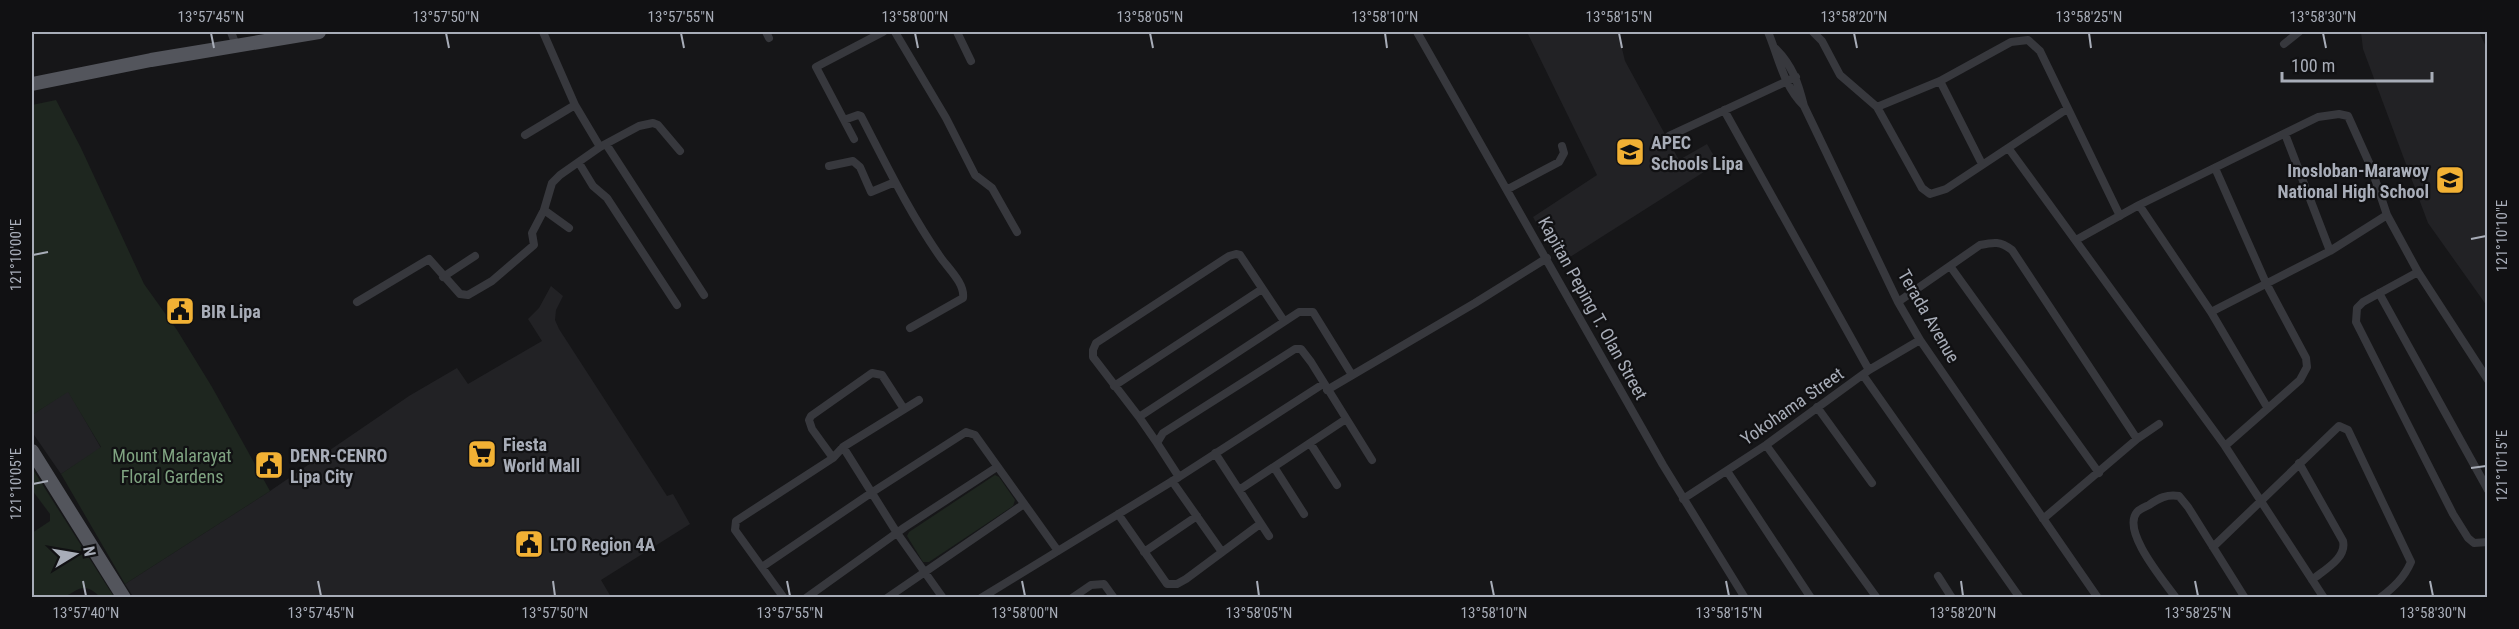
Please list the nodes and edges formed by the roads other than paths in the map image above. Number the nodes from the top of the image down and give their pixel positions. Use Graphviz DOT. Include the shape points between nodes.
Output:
graph roads {
  1 [pos="231,32"];
  2 [pos="319,32"];
  3 [pos="543,32"];
  4 [pos="883,32"];
  5 [pos="895,32"];
  6 [pos="957,32"];
  7 [pos="1417,32"];
  8 [pos="1768,32"];
  9 [pos="1813,32"];
  10 [pos="2299,32"];
  11 [pos="1821,36"];
  12 [pos="2284,44"];
  13 [pos="236,45"];
  14 [pos="1776,50"];
  15 [pos="971,61"];
  16 [pos="1796,77"];
  17 [pos="1940,81"];
  18 [pos="1786,82"];
  19 [pos="32,84"];
  20 [pos="575,105"];
  21 [pos="1804,106"];
  22 [pos="1877,107"];
  23 [pos="2067,109"];
  24 [pos="1725,110"];
  25 [pos="844,120"];
  26 [pos="525,135"];
  27 [pos="2285,135"];
  28 [pos="1669,136"];
  29 [pos="854,139"];
  30 [pos="603,146"];
  31 [pos="1562,146"];
  32 [pos="2009,149"];
  33 [pos="680,151"];
  34 [pos="579,162"];
  35 [pos="1982,164"];
  36 [pos="829,166"];
  37 [pos="2215,168"];
  38 [pos="895,182"];
  39 [pos="1508,189"];
  40 [pos="2139,206"];
  41 [pos="544,210"];
  42 [pos="2387,215"];
  43 [pos="2121,216"];
  44 [pos="569,228"];
  45 [pos="1017,232"];
  46 [pos="2076,240"];
  47 [pos="2330,250"];
  48 [pos="475,256"];
  49 [pos="1547,258"];
  50 [pos="1950,266"];
  51 [pos="2418,272"];
  52 [pos="443,277"];
  53 [pos="2266,283"];
  54 [pos="1262,289"];
  55 [pos="2379,293"];
  56 [pos="704,295"];
  57 [pos="357,302"];
  58 [pos="1898,302"];
  59 [pos="677,305"];
  60 [pos="2211,312"];
  61 [pos="1284,321"];
  62 [pos="910,328"];
  63 [pos="1920,340"];
  64 [pos="1866,373"];
  65 [pos="1353,375"];
  66 [pos="2487,380"];
  67 [pos="1114,386"];
  68 [pos="1325,387"];
  69 [pos="919,400"];
  70 [pos="1817,407"];
  71 [pos="2267,407"];
  72 [pos="904,408"];
  73 [pos="1139,417"];
  74 [pos="1346,419"];
  75 [pos="2159,424"];
  76 [pos="2137,439"];
  77 [pos="1157,442"];
  78 [pos="1310,443"];
  79 [pos="1766,445"];
  80 [pos="2225,446"];
  81 [pos="843,447"];
  82 [pos="32,451"];
  83 [pos="1215,453"];
  84 [pos="833,458"];
  85 [pos="1372,460"];
  86 [pos="2299,463"];
  87 [pos="997,467"];
  88 [pos="1274,467"];
  89 [pos="1727,471"];
  90 [pos="2099,473"];
  91 [pos="1176,479"];
  92 [pos="1872,483"];
  93 [pos="1337,485"];
  94 [pos="1239,490"];
  95 [pos="2487,490"];
  96 [pos="871,493"];
  97 [pos="1683,499"];
  98 [pos="2261,501"];
  99 [pos="1024,504"];
  100 [pos="1118,514"];
  101 [pos="1304,514"];
  102 [pos="1197,516"];
  103 [pos="2043,519"];
  104 [pos="1260,524"];
  105 [pos="897,533"];
  106 [pos="1269,536"];
  107 [pos="2487,542"];
  108 [pos="2213,547"];
  109 [pos="1058,551"];
  110 [pos="1144,552"];
  111 [pos="1222,552"];
  112 [pos="762,567"];
  113 [pos="926,572"];
  114 [pos="1938,576"];
  115 [pos="2312,580"];
  116 [pos="124,597"];
  117 [pos="784,597"];
  118 [pos="806,597"];
  119 [pos="887,597"];
  120 [pos="944,597"];
  121 [pos="981,597"];
  122 [pos="1072,597"];
  123 [pos="1114,597"];
  124 [pos="1745,597"];
  125 [pos="1811,597"];
  126 [pos="1876,597"];
  127 [pos="1952,597"];
  128 [pos="2020,597"];
  129 [pos="2098,597"];
  130 [pos="2176,597"];
  131 [pos="2245,597"];
  132 [pos="2324,597"];
  133 [pos="2380,597"];
  1 -- 13 [label="street"];
  2 -- 13 [label="main road"];
  3 -- 20 [label="street"];
  4 -- 25 [label="street" via="816,67"];
  5 -- 45 [label="street" via="975,175 992,188"];
  6 -- 15 [label="street"];
  7 -- 39 [label="street, Kapitan Peping T. Olan Street"];
  8 -- 14 [label="street, Terada Avenue"];
  9 -- 11 [label="street"];
  10 -- 12 [label="street"];
  11 -- 22 [label="street" via="1840,75"];
  13 -- 19 [label="main road"];
  14 -- 16 [label="street" via="1788,61"];
  14 -- 18 [label="street, Terada Avenue"];
  16 -- 18 [label="street"];
  16 -- 21 [label="street"];
  17 -- 22 [label="street"];
  17 -- 23 [label="street" via="2011,42 2028,40 2040,51"];
  17 -- 35 [label="street"];
  18 -- 21 [label="street, Terada Avenue"];
  18 -- 24 [label="street"];
  20 -- 26 [label="street"];
  20 -- 30 [label="street"];
  21 -- 58 [label="street, Terada Avenue"];
  22 -- 35 [label="street" via="1922,188 1930,194 1946,189"];
  23 -- 32 [label="street"];
  23 -- 43 [label="street"];
  24 -- 28 [label="street"];
  24 -- 64 [label="street"];
  25 -- 29 [label="street"];
  25 -- 38 [label="street" via="861,116"];
  27 -- 37 [label="street"];
  27 -- 42 [label="street" via="2318,117 2348,116"];
  27 -- 47 [label="street"];
  30 -- 33 [label="street" via="639,126 653,123"];
  30 -- 34 [label="street"];
  30 -- 56 [label="street"];
  31 -- 39 [label="street" via="1564,153 1559,162"];
  32 -- 35 [label="street"];
  32 -- 46 [label="street"];
  34 -- 41 [label="street" via="552,183"];
  34 -- 59 [label="street"];
  36 -- 38 [label="street" via="853,161 860,167 871,192"];
  37 -- 40 [label="street"];
  37 -- 53 [label="street"];
  38 -- 62 [label="street" via="964,294"];
  39 -- 49 [label="street, Kapitan Peping T. Olan Street"];
  40 -- 43 [label="street"];
  40 -- 60 [label="street"];
  41 -- 44 [label="street"];
  41 -- 52 [label="street" via="532,232 532,247 481,288 468,296 462,295"];
  42 -- 47 [label="street"];
  42 -- 51 [label="street"];
  43 -- 46 [label="street"];
  46 -- 80 [label="street"];
  47 -- 53 [label="street"];
  48 -- 52 [label="street"];
  49 -- 65 [label="street"];
  49 -- 97 [label="street, Kapitan Peping T. Olan Street"];
  50 -- 58 [label="street"];
  50 -- 76 [label="street" via="1980,245 2002,243 2012,250"];
  50 -- 90 [label="street"];
  51 -- 55 [label="street"];
  51 -- 66 [label="street"];
  52 -- 57 [label="street" via="427,259"];
  53 -- 60 [label="street"];
  53 -- 71 [label="street" via="2306,358 2307,367 2300,380"];
  54 -- 61 [label="street"];
  54 -- 67 [label="street"];
  54 -- 67 [label="street" via="1240,255 1229,256 1096,342 1093,357"];
  55 -- 95 [label="street"];
  55 -- 107 [label="street" via="2357,308 2356,322 2453,514 2474,543"];
  58 -- 63 [label="street, Terada Avenue"];
  60 -- 71 [label="street"];
  61 -- 65 [label="street" via="1299,312 1313,312"];
  61 -- 73 [label="street"];
  63 -- 64 [label="street, Yokohama Street"];
  63 -- 103 [label="street, Terada Avenue"];
  64 -- 70 [label="street, Yokohama Street"];
  64 -- 128 [label="street"];
  65 -- 68 [label="street"];
  67 -- 73 [label="street"];
  68 -- 74 [label="street"];
  68 -- 77 [label="street" via="1301,349 1295,349 1171,427"];
  68 -- 83 [label="street"];
  69 -- 72 [label="street"];
  70 -- 79 [label="street, Yokohama Street"];
  70 -- 92 [label="street"];
  71 -- 80 [label="street"];
  72 -- 81 [label="street"];
  72 -- 84 [label="street" via="882,375 872,372 809,420"];
  73 -- 77 [label="street"];
  74 -- 78 [label="street"];
  74 -- 85 [label="street"];
  75 -- 76 [label="street"];
  76 -- 90 [label="street"];
  77 -- 91 [label="street"];
  78 -- 88 [label="street"];
  78 -- 93 [label="street"];
  79 -- 89 [label="street, Yokohama Street"];
  79 -- 126 [label="street"];
  80 -- 98 [label="street"];
  81 -- 84 [label="street"];
  81 -- 96 [label="street"];
  82 -- 116 [label="main road"];
  83 -- 91 [label="street"];
  83 -- 94 [label="street"];
  84 -- 112 [label="street" via="736,521 735,530"];
  86 -- 98 [label="street"];
  86 -- 115 [label="street" via="2344,547 2341,555"];
  86 -- 133 [label="street" via="2339,426 2348,430 2411,562 2395,586"];
  87 -- 96 [label="street" via="975,435 966,432"];
  87 -- 99 [label="street"];
  87 -- 105 [label="street"];
  88 -- 94 [label="street"];
  88 -- 101 [label="street"];
  89 -- 97 [label="street, Yokohama Street"];
  89 -- 125 [label="street"];
  90 -- 103 [label="street"];
  91 -- 100 [label="street"];
  91 -- 102 [label="street"];
  94 -- 104 [label="street"];
  96 -- 105 [label="street"];
  96 -- 112 [label="street"];
  97 -- 124 [label="street, Kapitan Peping T. Olan Street"];
  98 -- 108 [label="street"];
  98 -- 115 [label="street"];
  99 -- 109 [label="street"];
  99 -- 113 [label="street"];
  100 -- 109 [label="street"];
  100 -- 110 [label="street"];
  102 -- 110 [label="street"];
  102 -- 111 [label="street"];
  103 -- 129 [label="street, Terada Avenue"];
  104 -- 106 [label="street"];
  104 -- 111 [label="street"];
  105 -- 113 [label="street"];
  105 -- 118 [label="street"];
  108 -- 130 [label="street" via="2179,496 2157,500 2136,513 2134,533"];
  108 -- 131 [label="street"];
  109 -- 121 [label="street"];
  110 -- 111 [label="street" via="1167,584 1177,584"];
  112 -- 117 [label="street"];
  113 -- 119 [label="street"];
  113 -- 120 [label="street"];
  114 -- 127 [label="street"];
  115 -- 132 [label="street"];
  122 -- 123 [label="street" via="1098,583 1104,584"];
}
